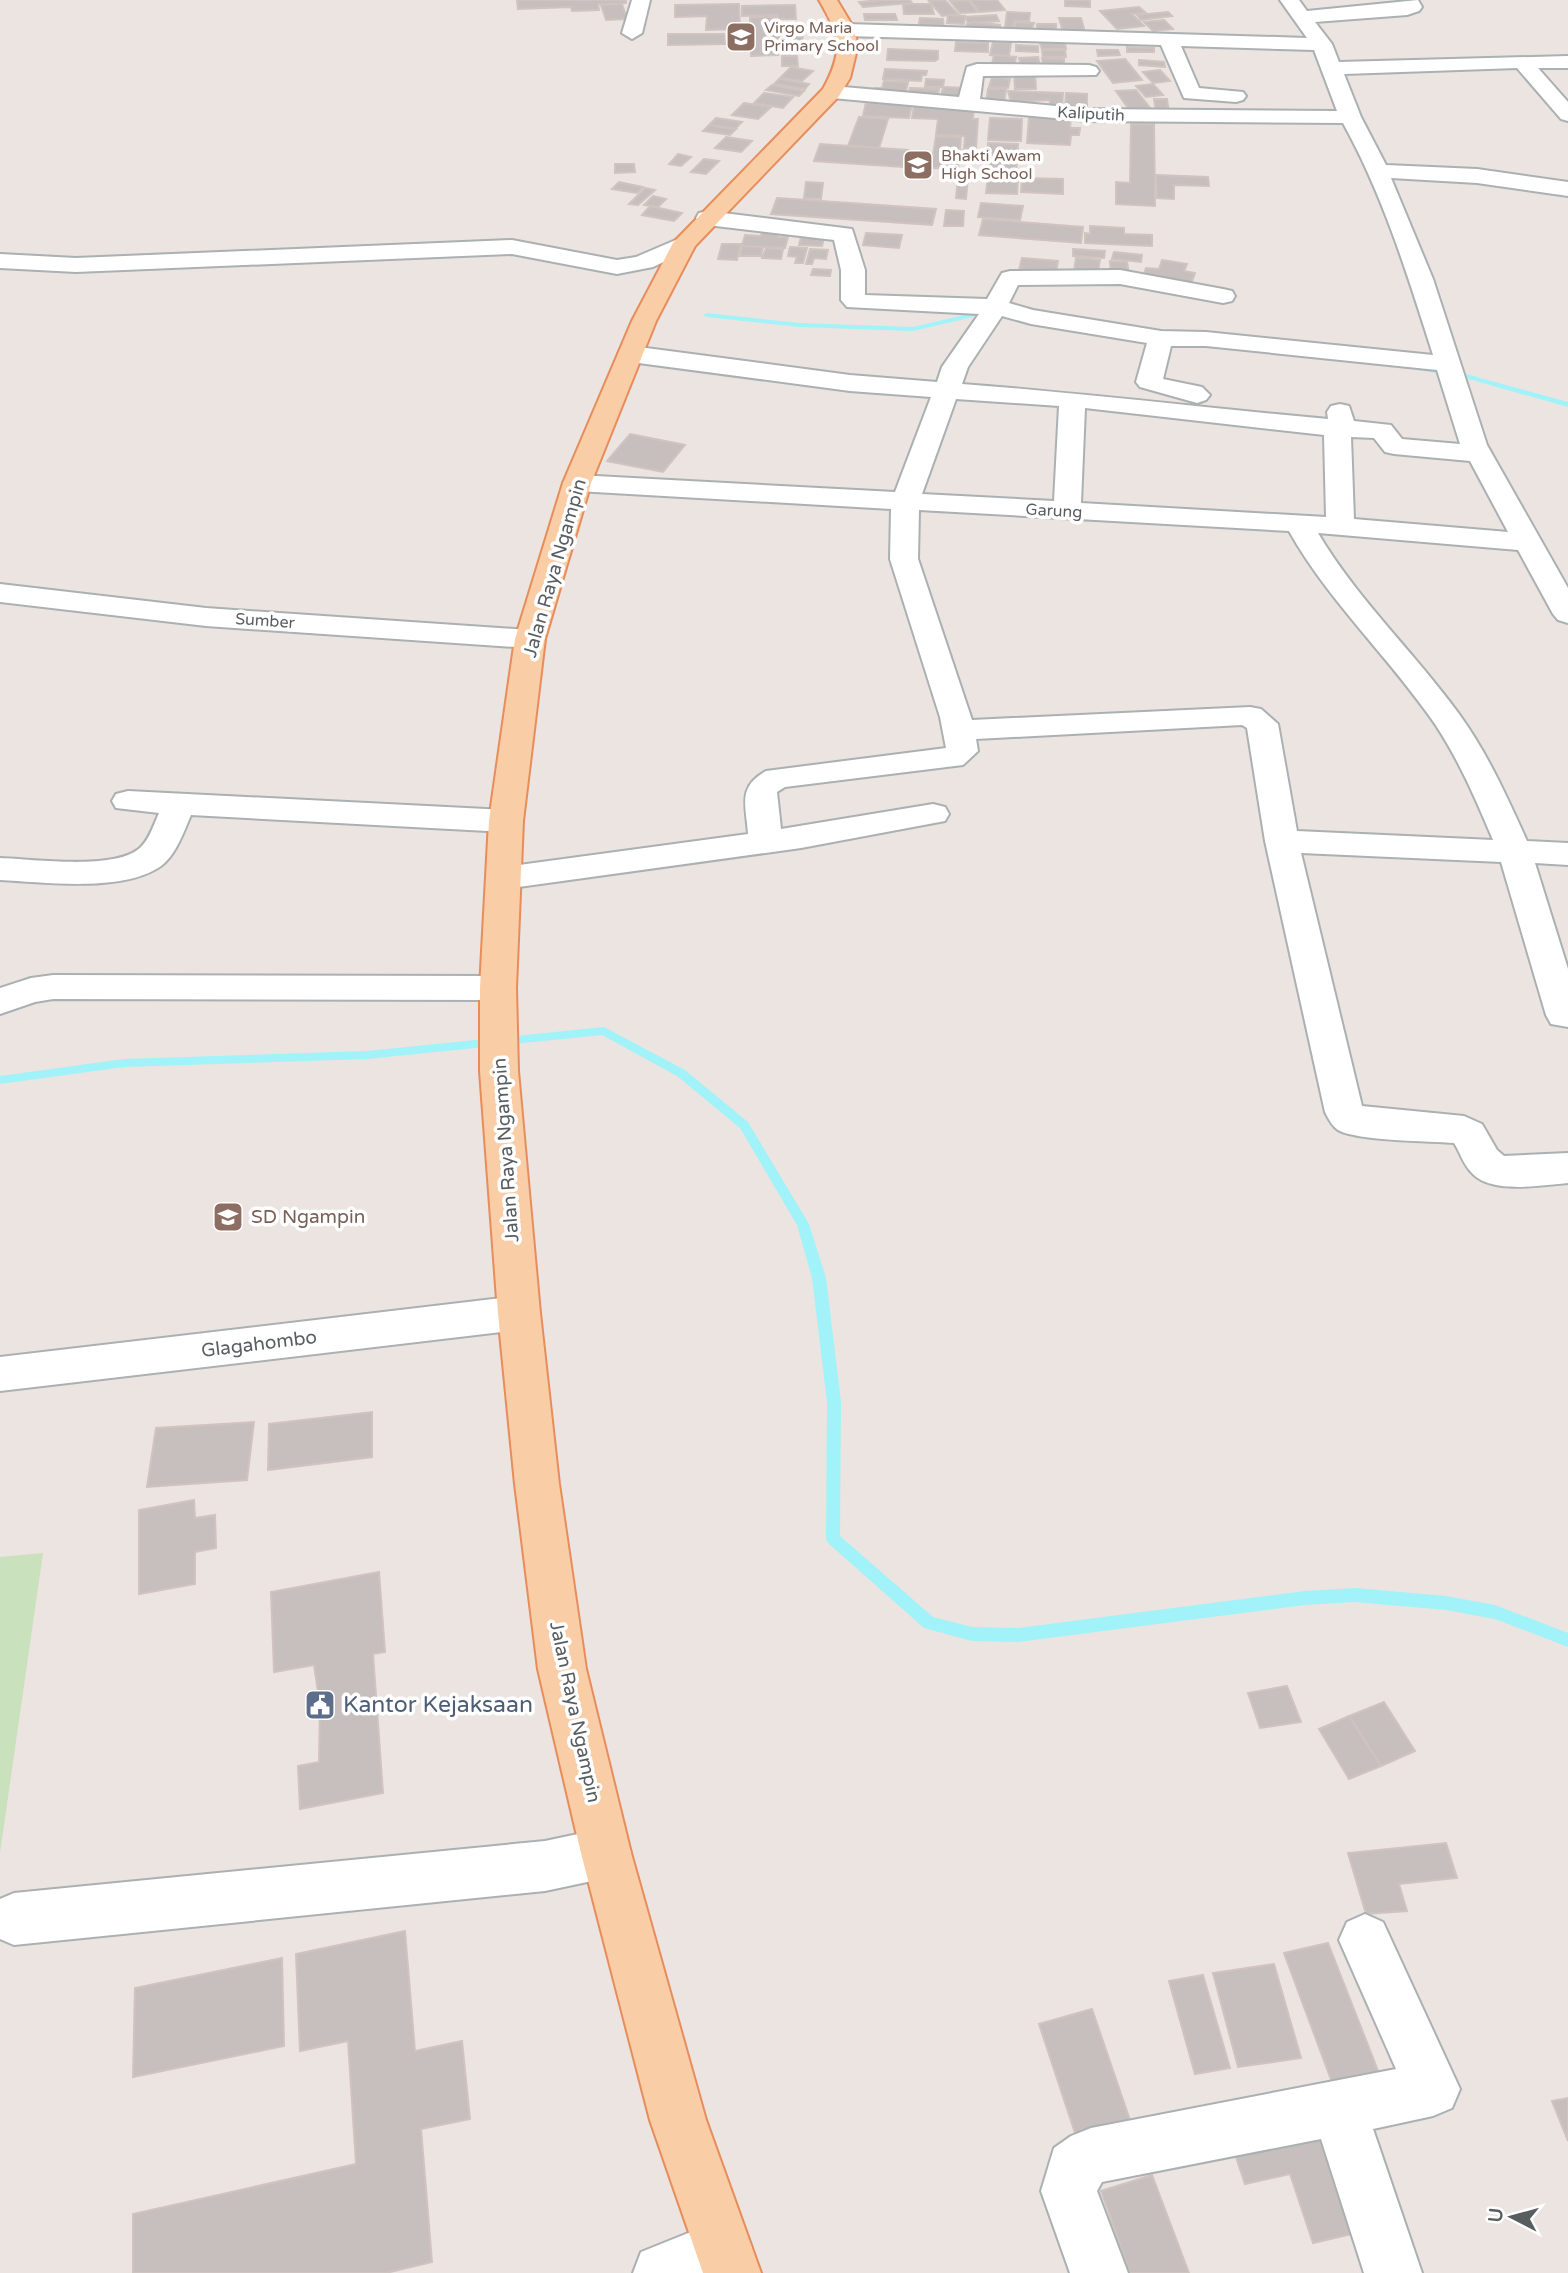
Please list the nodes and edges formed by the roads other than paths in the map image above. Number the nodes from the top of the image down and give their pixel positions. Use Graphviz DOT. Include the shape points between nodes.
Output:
graph roads {
  1 [pos="641,0"];
  2 [pos="828,0"];
  3 [pos="1409,0"];
  4 [pos="1295,8"];
  5 [pos="1103,21"];
  6 [pos="847,30"];
  7 [pos="632,33"];
  8 [pos="1082,39"];
  9 [pos="1119,40"];
  10 [pos="1168,41"];
  11 [pos="1322,44"];
  12 [pos="1522,62"];
  13 [pos="1568,62"];
  14 [pos="1332,68"];
  15 [pos="1089,71"];
  16 [pos="832,92"];
  17 [pos="1191,94"];
  18 [pos="968,106"];
  19 [pos="1348,108"];
  20 [pos="1568,115"];
  21 [pos="1111,116"];
  22 [pos="1200,116"];
  23 [pos="1378,171"];
  24 [pos="1568,189"];
  25 [pos="707,218"];
  26 [pos="685,243"];
  27 [pos="0,261"];
  28 [pos="1065,266"];
  29 [pos="1223,296"];
  30 [pos="992,314"];
  31 [pos="1048,319"];
  32 [pos="1160,342"];
  33 [pos="631,354"];
  34 [pos="1453,374"];
  35 [pos="944,390"];
  36 [pos="1072,399"];
  37 [pos="1196,415"];
  38 [pos="1340,422"];
  39 [pos="1479,454"];
  40 [pos="577,483"];
  41 [pos="905,503"];
  42 [pos="1067,511"];
  43 [pos="1298,523"];
  44 [pos="1340,527"];
  45 [pos="1530,542"];
  46 [pos="0,593"];
  47 [pos="1568,614"];
  48 [pos="530,639"];
  49 [pos="958,730"];
  50 [pos="128,802"];
  51 [pos="180,804"];
  52 [pos="933,814"];
  53 [pos="506,821"];
  54 [pos="1282,841"];
  55 [pos="765,842"];
  56 [pos="1514,850"];
  57 [pos="1568,854"];
  58 [pos="0,869"];
  59 [pos="503,878"];
  60 [pos="0,1001"];
  61 [pos="498,1004"];
  62 [pos="1564,1015"];
  63 [pos="1568,1168"];
  64 [pos="519,1313"];
  65 [pos="0,1374"];
  66 [pos="606,1853"];
  67 [pos="14,1919"];
  68 [pos="1365,1940"];
  69 [pos="1339,2108"];
  70 [pos="727,2261"];
  71 [pos="662,2273"];
  72 [pos="1100,2273"];
  73 [pos="1394,2273"];
  1 -- 7 [label="street"];
  2 -- 6 [label="main road"];
  3 -- 4 [label="street" via="1412,7 1407,9"];
  4 -- 11 [label="street"];
  5 -- 9 [label="street"];
  6 -- 8 [label="street"];
  6 -- 16 [label="main road" via="845,70"];
  8 -- 9 [label="street"];
  8 -- 15 [label="street"];
  9 -- 10 [label="street"];
  10 -- 11 [label="street"];
  10 -- 17 [label="street"];
  11 -- 14 [label="street"];
  12 -- 13 [label="street"];
  12 -- 14 [label="street"];
  12 -- 20 [label="street"];
  14 -- 19 [label="street"];
  15 -- 18 [label="street" via="977,70"];
  15 -- 21 [label="street"];
  16 -- 18 [label="street, Kaliputih"];
  16 -- 25 [label="main road, Jalan Raya Ngampin"];
  17 -- 19 [label="street"];
  17 -- 22 [label="street"];
  18 -- 21 [label="street, Kaliputih"];
  19 -- 22 [label="street, Kaliputih"];
  19 -- 23 [label="street"];
  21 -- 22 [label="street, Kaliputih"];
  23 -- 24 [label="street" via="1477,176"];
  23 -- 34 [label="street"];
  25 -- 26 [label="main road, Jalan Raya Ngampin"];
  25 -- 30 [label="street" via="844,234 856,302"];
  26 -- 27 [label="street" via="628,267 512,247 76,265"];
  26 -- 33 [label="main road, Jalan Raya Ngampin"];
  28 -- 29 [label="street"];
  28 -- 30 [label="street" via="1010,278"];
  28 -- 31 [label="street"];
  30 -- 31 [label="street"];
  30 -- 35 [label="street"];
  31 -- 32 [label="street"];
  32 -- 34 [label="street" via="1206,339"];
  32 -- 37 [label="street" via="1149,382 1193,392 1199,397"];
  33 -- 35 [label="street" via="803,378"];
  33 -- 40 [label="main road, Jalan Raya Ngampin"];
  34 -- 39 [label="street"];
  35 -- 36 [label="street"];
  35 -- 41 [label="street"];
  36 -- 37 [label="street"];
  36 -- 42 [label="street"];
  37 -- 38 [label="street"];
  38 -- 39 [label="street" via="1382,431 1394,446"];
  38 -- 44 [label="street"];
  39 -- 45 [label="street"];
  40 -- 41 [label="street, Garung"];
  40 -- 48 [label="main road, Jalan Raya Ngampin"];
  41 -- 42 [label="street, Garung"];
  41 -- 49 [label="street" via="904,559"];
  42 -- 43 [label="street, Garung"];
  43 -- 44 [label="street, Garung"];
  43 -- 56 [label="street" via="1323,566 1447,719 1479,770"];
  44 -- 45 [label="street, Garung"];
  45 -- 47 [label="street"];
  46 -- 48 [label="street, Sumber" via="206,617"];
  48 -- 53 [label="main road, Jalan Raya Ngampin"];
  49 -- 54 [label="street" via="1250,716 1262,724"];
  49 -- 55 [label="street" via="962,751 953,758 777,778 761,791"];
  50 -- 51 [label="street"];
  51 -- 53 [label="street"];
  51 -- 58 [label="street" via="152,856 138,865 117,871"];
  52 -- 55 [label="street"];
  53 -- 59 [label="main road, Jalan Raya Ngampin"];
  54 -- 56 [label="street"];
  54 -- 63 [label="street" via="1344,1112 1363,1122 1464,1130 1473,1137 1485,1164 1499,1172"];
  55 -- 59 [label="street"];
  56 -- 57 [label="street"];
  56 -- 62 [label="street"];
  59 -- 61 [label="main road, Jalan Raya Ngampin"];
  60 -- 61 [label="street" via="53,986"];
  61 -- 64 [label="main road, Jalan Raya Ngampin" via="499,1071"];
  64 -- 65 [label="street, Glagahombo"];
  64 -- 66 [label="main road, Jalan Raya Ngampin" via="562,1670"];
  66 -- 67 [label="street" via="545,1866"];
  66 -- 70 [label="main road, Jalan Raya Ngampin" via="678,2120"];
  68 -- 69 [label="street" via="1433,2089"];
  69 -- 72 [label="street" via="1091,2156 1074,2168 1069,2191"];
  69 -- 73 [label="street"];
  70 -- 71 [label="street"];
}
